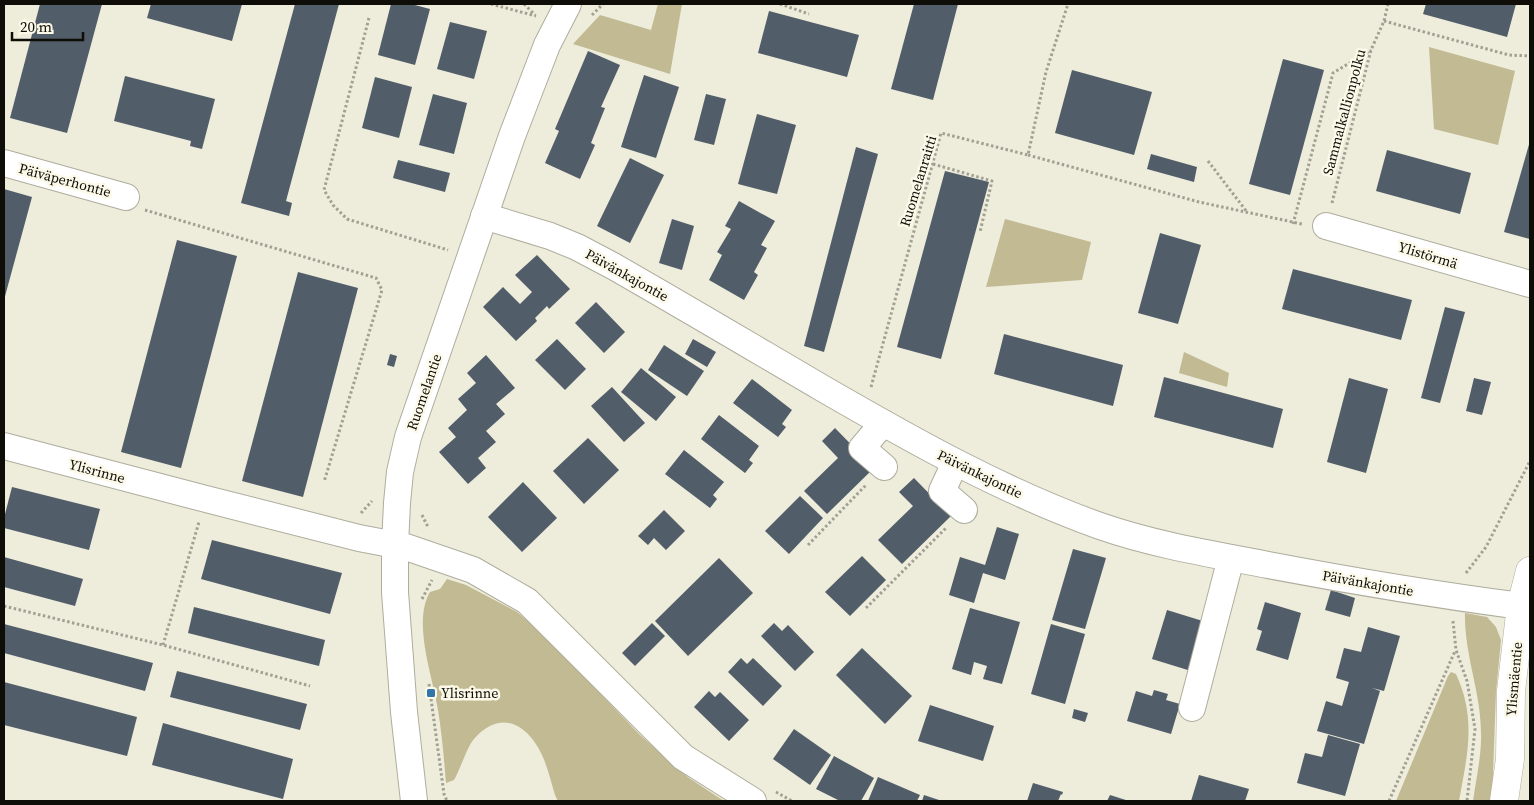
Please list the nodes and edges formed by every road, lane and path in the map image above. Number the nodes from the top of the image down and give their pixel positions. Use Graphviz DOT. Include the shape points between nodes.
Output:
graph roads {
  1 [pos="491,4"];
  2 [pos="524,4"];
  3 [pos="568,4"];
  4 [pos="780,4"];
  5 [pos="1068,4"];
  6 [pos="1388,4"];
  7 [pos="808,14"];
  8 [pos="369,18"];
  9 [pos="1384,21"];
  10 [pos="1371,50"];
  11 [pos="1530,56"];
  12 [pos="1028,155"];
  13 [pos="1208,161"];
  14 [pos="4,163"];
  15 [pos="933,164"];
  16 [pos="126,197"];
  17 [pos="1247,212"];
  18 [pos="484,216"];
  19 [pos="1292,224"];
  20 [pos="1326,226"];
  21 [pos="980,232"];
  22 [pos="451,251"];
  23 [pos="1530,284"];
  24 [pos="873,418"];
  25 [pos="4,446"];
  26 [pos="1530,462"];
  27 [pos="954,463"];
  28 [pos="884,467"];
  29 [pos="324,482"];
  30 [pos="206,499"];
  31 [pos="964,510"];
  32 [pos="420,512"];
  33 [pos="395,545"];
  34 [pos="808,546"];
  35 [pos="437,558"];
  36 [pos="1231,558"];
  37 [pos="1530,571"];
  38 [pos="1455,597"];
  39 [pos="420,602"];
  40 [pos="4,606"];
  41 [pos="1522,606"];
  42 [pos="866,608"];
  43 [pos="163,645"];
  44 [pos="1456,650"];
  45 [pos="427,676"];
  46 [pos="310,686"];
  47 [pos="1192,708"];
  48 [pos="1510,759"];
  49 [pos="414,801"];
  50 [pos="447,801"];
  51 [pos="753,801"];
  52 [pos="1388,801"];
  53 [pos="1468,801"];
  54 [pos="1504,801"];
  55 [pos="1523,801"];
  1 -- 2 [label="path" via="536,16"];
  3 -- 18 [label="street, Ruomelantie" via="547,45"];
  4 -- 7 [label="path"];
  5 -- 12 [label="path" via="1046,72"];
  6 -- 9 [label="path, Sammalkallionpolku"];
  8 -- 22 [label="path" via="324,190 332,205 347,219"];
  9 -- 10 [label="path, Sammalkallionpolku"];
  9 -- 11 [label="path" via="1509,55"];
  10 -- 19 [label="path" via="1333,73"];
  10 -- 20 [label="path, Sammalkallionpolku"];
  12 -- 15 [label="path, Ruomelanraitti" via="941,133"];
  12 -- 17 [label="path"];
  13 -- 17 [label="path"];
  14 -- 16 [label="street, Päiväperhontie"];
  15 -- 21 [label="path" via="992,181"];
  15 -- 24 [label="path, Ruomelanraitti"];
  16 -- 29 [label="path" via="132,207 376,278 382,290"];
  17 -- 19 [label="path"];
  18 -- 24 [label="street, Päivänkajontie" via="550,236 577,248 638,280"];
  18 -- 33 [label="street, Ruomelantie" via="408,437 400,472"];
  19 -- 20 [label="path"];
  20 -- 23 [label="street, Ylistörmä"];
  24 -- 27 [label="street, Päivänkajontie"];
  24 -- 28 [label="street" via="862,448"];
  25 -- 30 [label="street, Ylisrinne"];
  26 -- 38 [label="path" via="1486,547 1459,582"];
  27 -- 31 [label="street" via="942,491"];
  27 -- 36 [label="street, Päivänkajontie" via="1051,508 1101,526 1149,542"];
  28 -- 34 [label="path"];
  30 -- 33 [label="street, Ylisrinne"];
  30 -- 43 [label="path"];
  31 -- 42 [label="path"];
  32 -- 35 [label="path" via="426,526 439,536"];
  33 -- 35 [label="street, Ylisrinne"];
  33 -- 49 [label="street, Ruomelantie" via="395,592"];
  35 -- 39 [label="path" via="434,577"];
  35 -- 51 [label="street, Ylisrinne" via="473,570 528,601 683,757"];
  36 -- 38 [label="street, Päivänkajontie"];
  36 -- 47 [label="street"];
  37 -- 41 [label="main road, Ylismäentie"];
  38 -- 41 [label="street, Päivänkajontie"];
  38 -- 44 [label="path" via="1452,608"];
  40 -- 43 [label="path"];
  41 -- 48 [label="main road, Ylismäentie" via="1511,691"];
  43 -- 46 [label="path"];
  44 -- 52 [label="path"];
  44 -- 53 [label="path" via="1467,681 1475,729"];
  45 -- 50 [label="path"];
  48 -- 54 [label="main road, Ylismäentie"];
  48 -- 55 [label="main road, Ylismäentie"];
}
